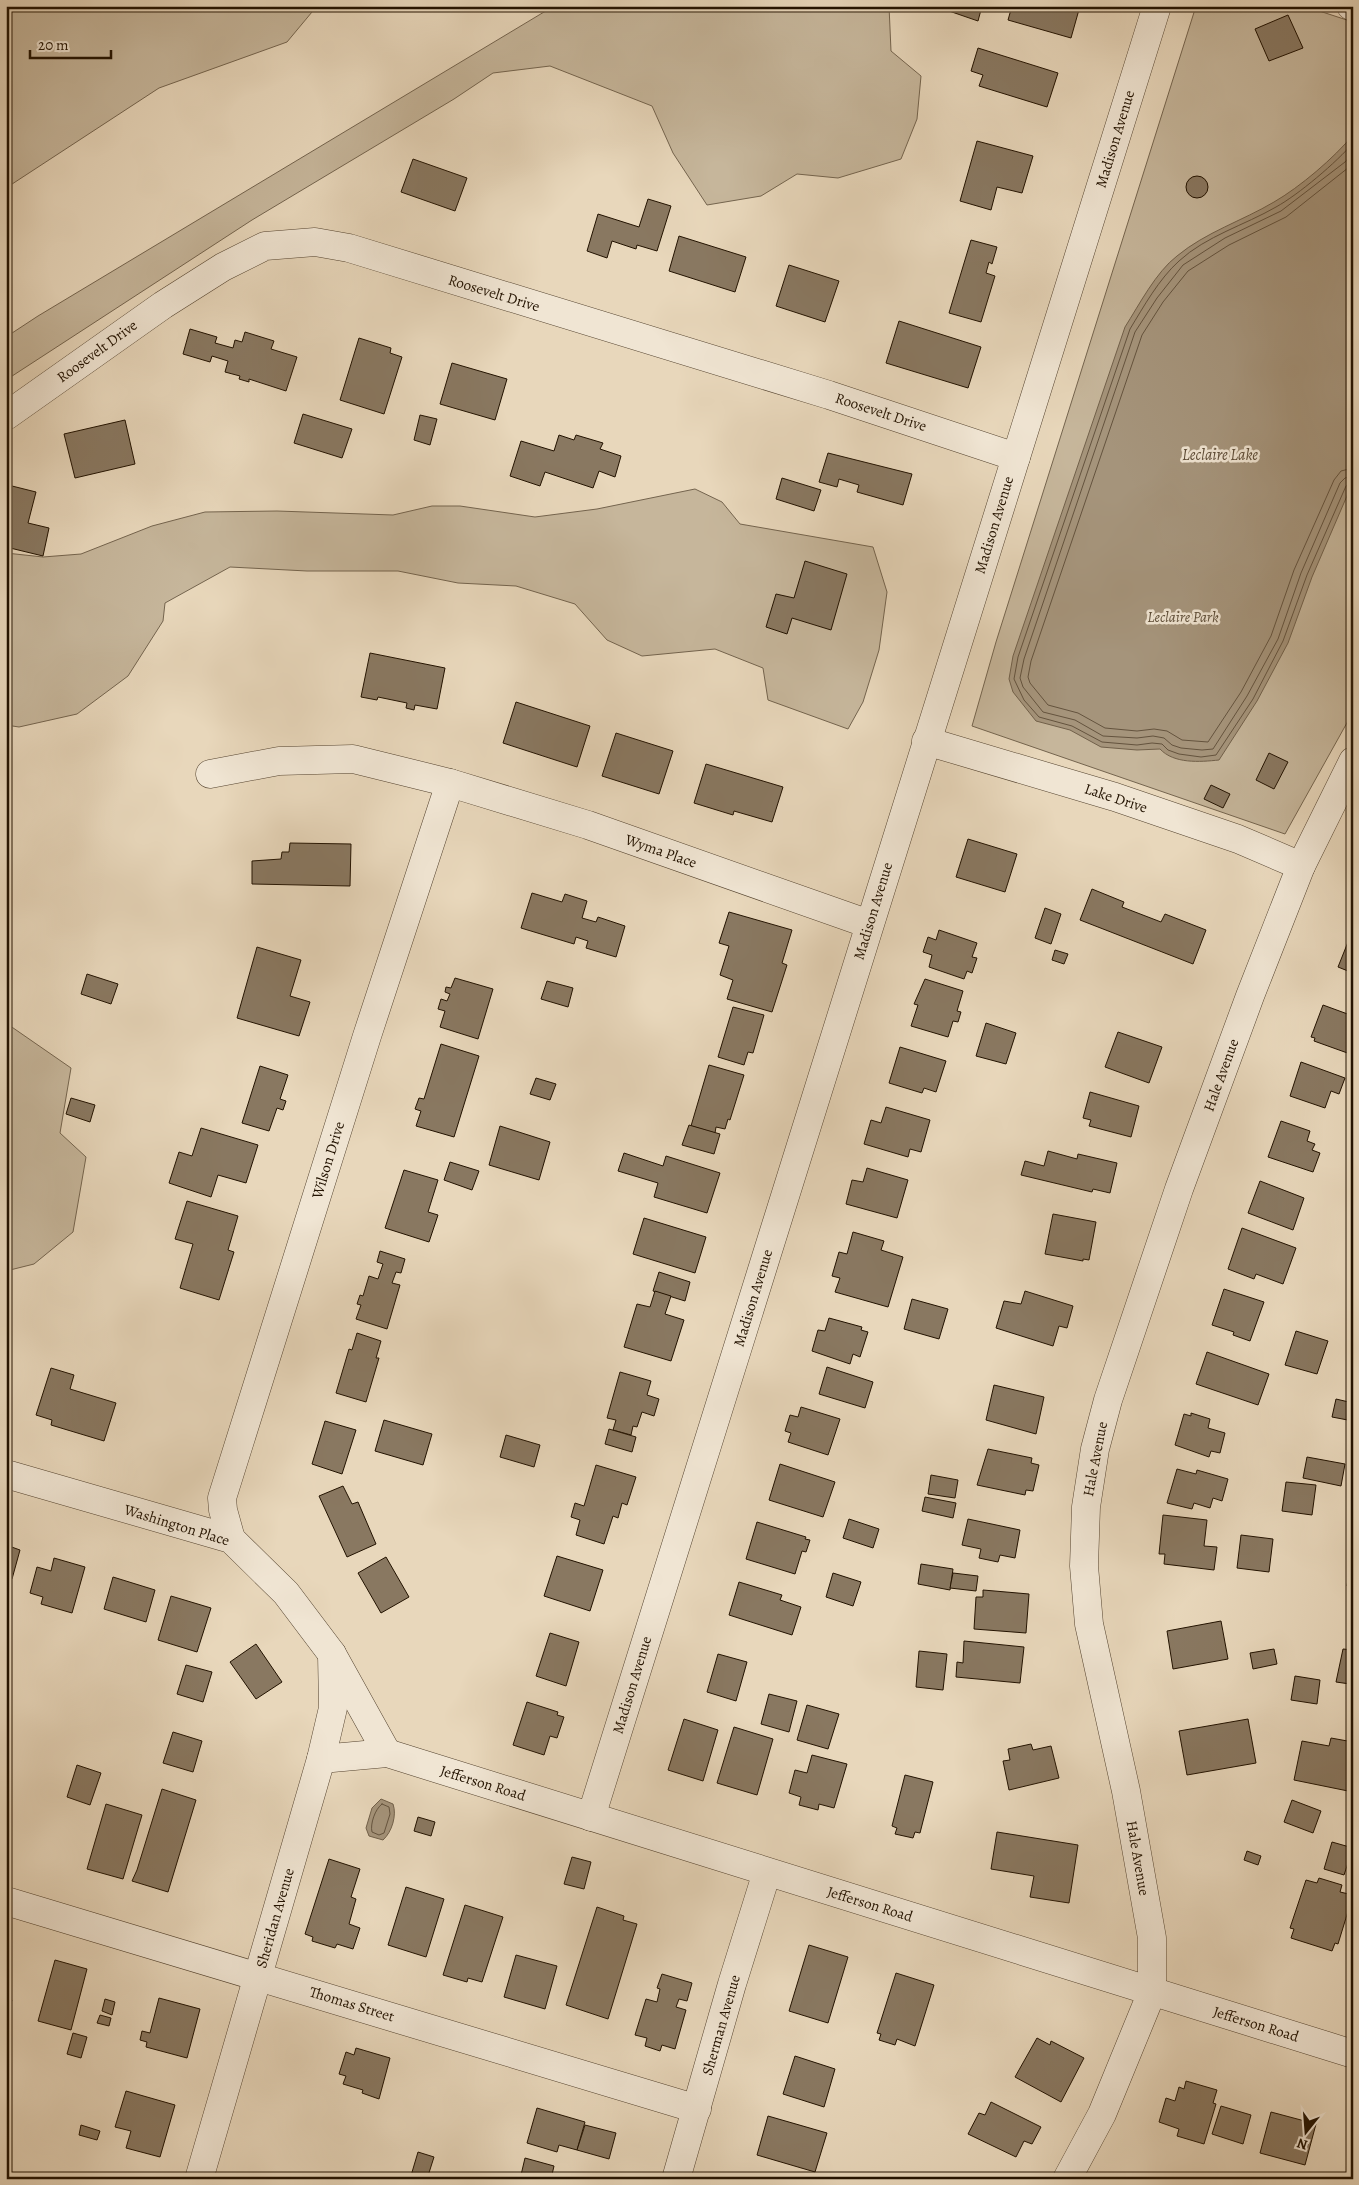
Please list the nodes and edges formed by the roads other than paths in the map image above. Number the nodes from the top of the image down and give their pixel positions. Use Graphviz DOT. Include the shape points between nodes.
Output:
graph roads {
  1 [pos="1156,6"];
  2 [pos="6,416"];
  3 [pos="1016,457"];
  4 [pos="926,741"];
  5 [pos="1353,761"];
  6 [pos="210,774"];
  7 [pos="450,783"];
  8 [pos="1301,866"];
  9 [pos="869,924"];
  10 [pos="6,1474"];
  11 [pos="231,1539"];
  12 [pos="332,1654"];
  13 [pos="387,1753"];
  14 [pos="321,1759"];
  15 [pos="591,1817"];
  16 [pos="767,1872"];
  17 [pos="6,1901"];
  18 [pos="259,1976"];
  19 [pos="1152,1992"];
  20 [pos="1353,2054"];
  21 [pos="697,2109"];
  22 [pos="199,2179"];
  23 [pos="676,2179"];
  24 [pos="1067,2179"];
  1 -- 3 [label="street, Madison Avenue"];
  2 -- 3 [label="street, Roosevelt Drive" via="163,305 223,267 265,246 315,242 349,248 820,392"];
  3 -- 4 [label="street, Madison Avenue"];
  4 -- 8 [label="street, Lake Drive" via="1115,797 1238,839"];
  4 -- 9 [label="street, Madison Avenue"];
  5 -- 8 [label="street, Hale Avenue"];
  6 -- 7 [label="street, Wyma Place" via="279,761 353,759"];
  7 -- 9 [label="street, Wyma Place" via="588,825"];
  7 -- 11 [label="street, Wilson Drive" via="222,1498"];
  8 -- 19 [label="street, Hale Avenue" via="1179,1189 1108,1400 1095,1449 1086,1507 1084,1566 1088,1624 1126,1791 1152,1938"];
  9 -- 15 [label="street, Madison Avenue"];
  10 -- 11 [label="street, Washington Place"];
  11 -- 12 [label="street, Washington Place" via="286,1592"];
  12 -- 13 [label="street"];
  12 -- 14 [label="street, Sheridan Avenue" via="333,1708"];
  13 -- 14 [label="street, Jefferson Road"];
  13 -- 15 [label="street, Jefferson Road"];
  14 -- 18 [label="street, Sheridan Avenue"];
  15 -- 16 [label="street, Jefferson Road"];
  16 -- 19 [label="street, Jefferson Road"];
  16 -- 21 [label="street, Sherman Avenue"];
  17 -- 18 [label="street, Thomas Street"];
  18 -- 21 [label="street, Thomas Street"];
  18 -- 22 [label="street, Sheridan Avenue"];
  19 -- 20 [label="street, Jefferson Road"];
  19 -- 24 [label="street, Hale Avenue" via="1102,2114"];
  21 -- 23 [label="street, Sherman Avenue"];
}
